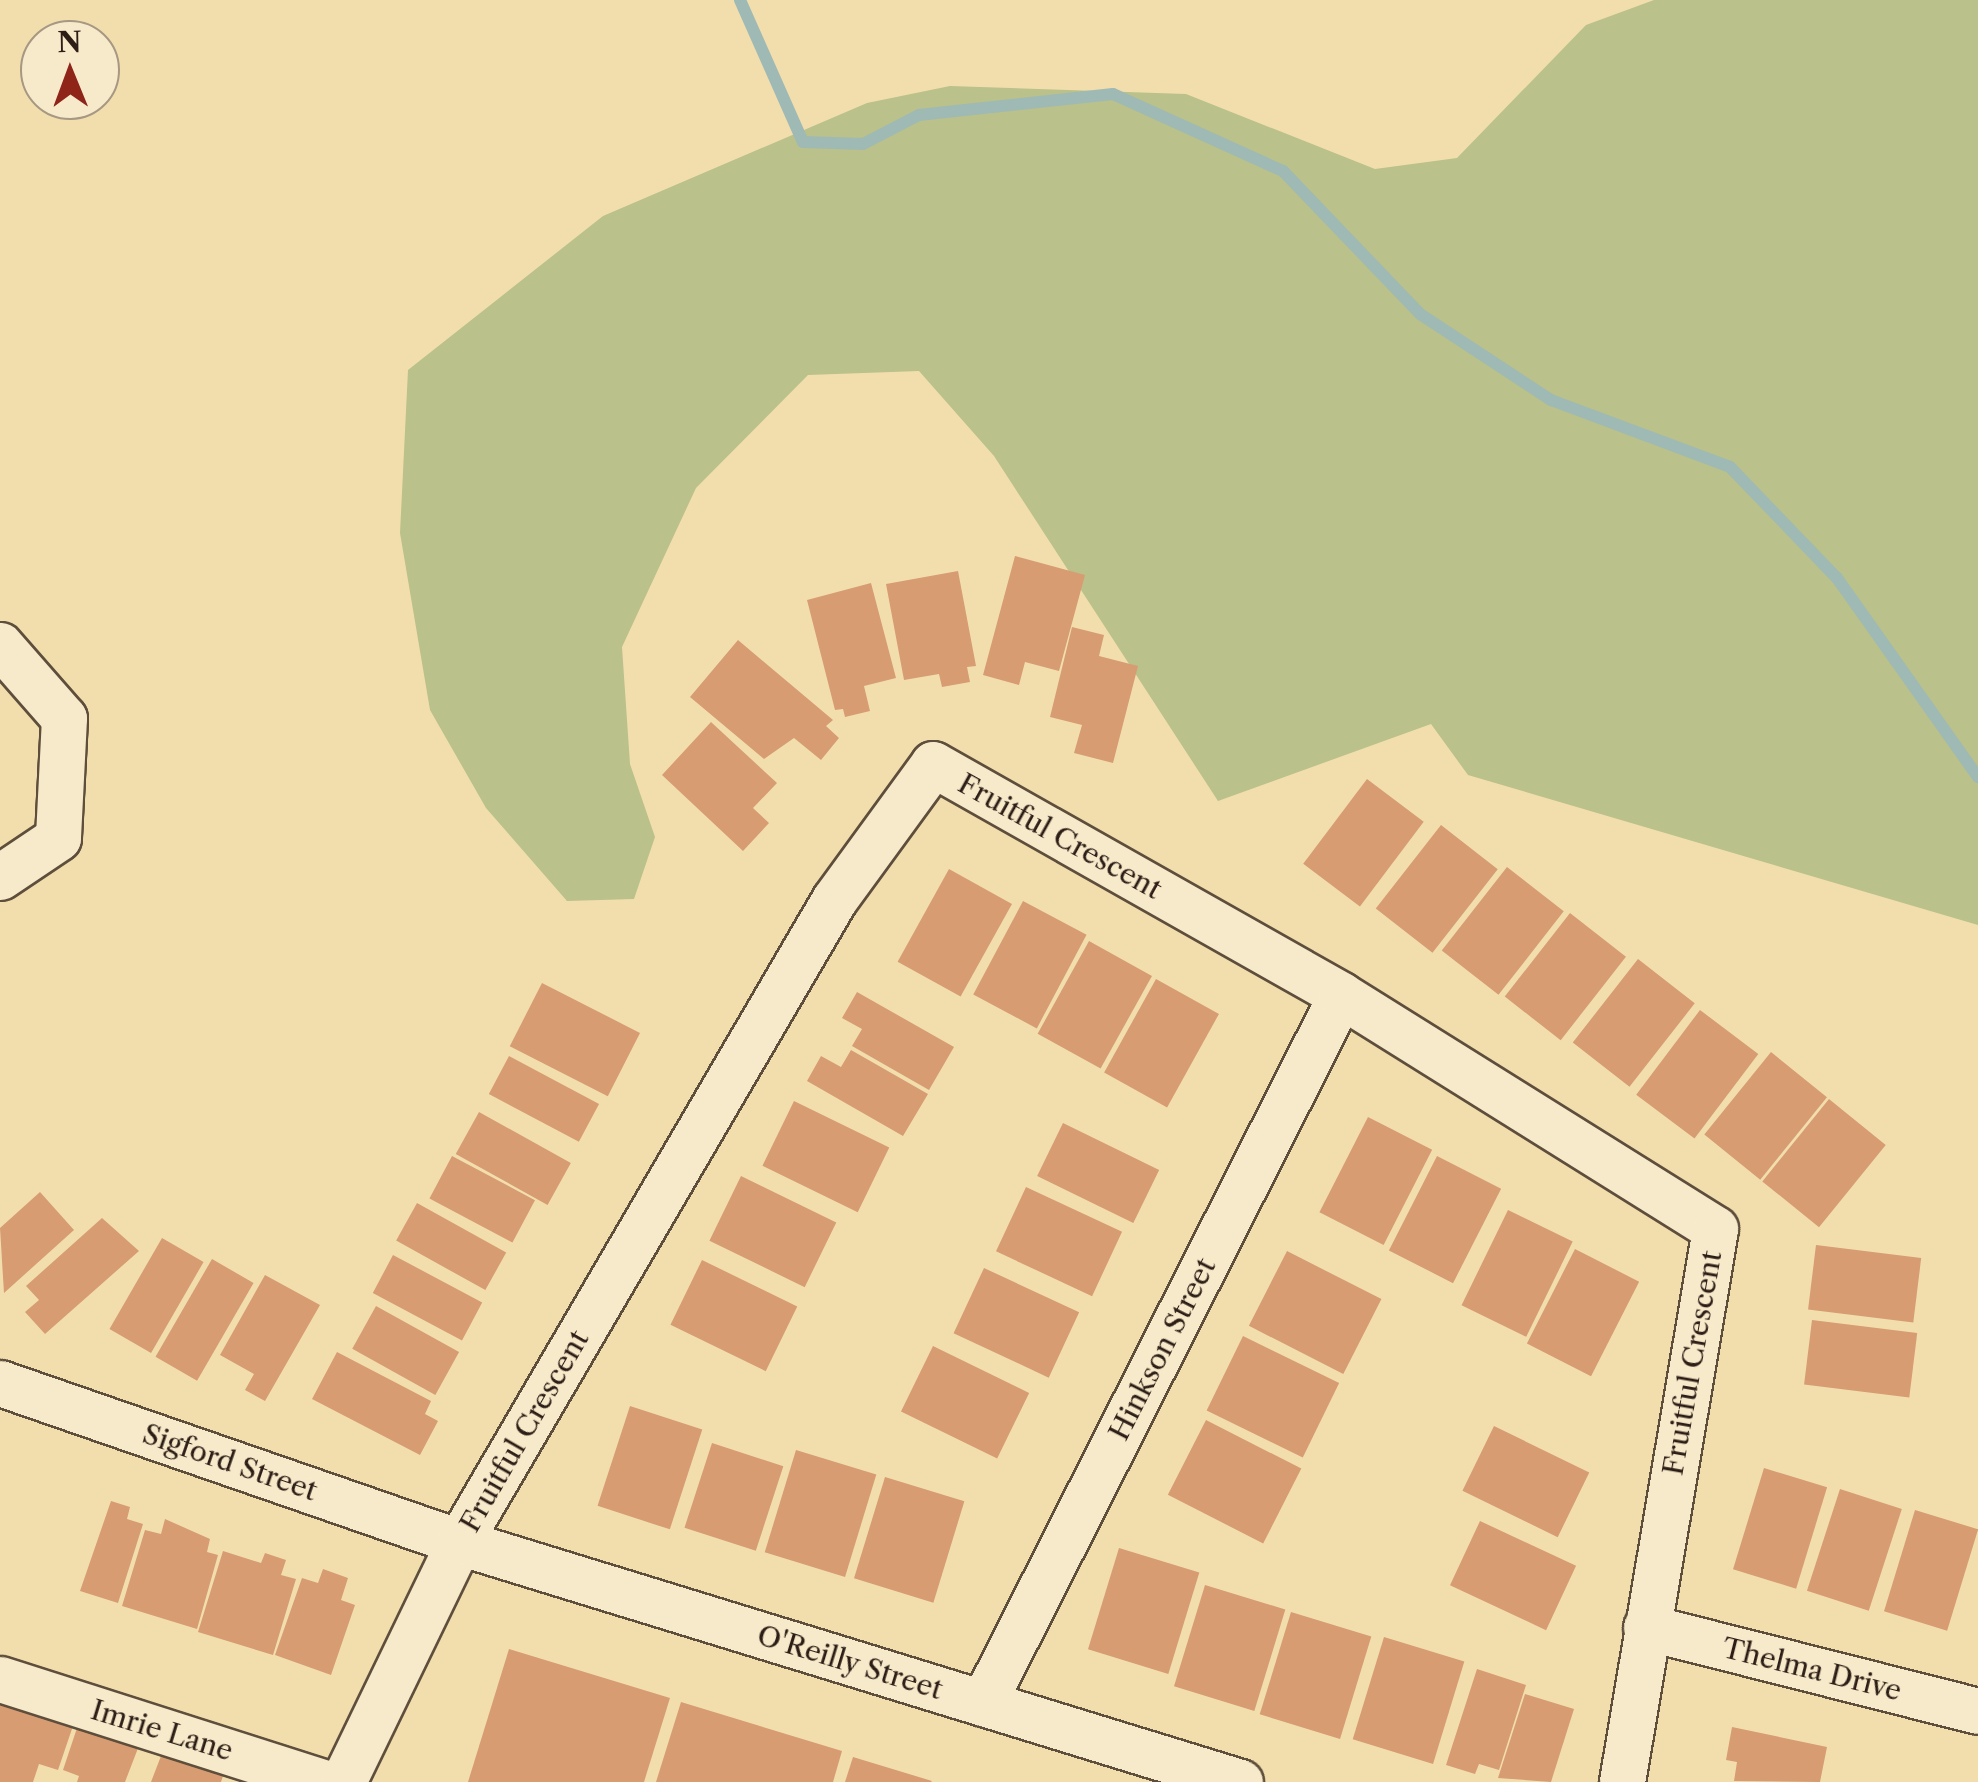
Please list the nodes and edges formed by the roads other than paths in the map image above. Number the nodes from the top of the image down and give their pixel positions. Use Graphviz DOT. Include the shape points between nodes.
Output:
graph roads {
  1 [pos="0,645"];
  2 [pos="0,877"];
  3 [pos="1342,995"];
  4 [pos="0,1383"];
  5 [pos="460,1542"];
  6 [pos="1646,1627"];
  7 [pos="0,1679"];
  8 [pos="983,1703"];
  9 [pos="1978,1711"];
  10 [pos="323,1782"];
  11 [pos="343,1782"];
  12 [pos="1240,1782"];
  13 [pos="1622,1782"];
  1 -- 2 [label="street" via="64,718 58,838"];
  3 -- 5 [label="street, Fruitful Crescent" via="932,764 834,900"];
  3 -- 6 [label="street, Fruitful Crescent" via="1715,1228"];
  3 -- 8 [label="street, Hinkson Street"];
  4 -- 5 [label="street, Sigford Street"];
  5 -- 8 [label="street, O'Reilly Street"];
  5 -- 11 [label="street, Fruitful Crescent"];
  6 -- 9 [label="street, Thelma Drive"];
  6 -- 13 [label="street, Fruitful Crescent"];
  7 -- 10 [label="street, Imrie Lane"];
  8 -- 12 [label="street, O'Reilly Street"];
}
